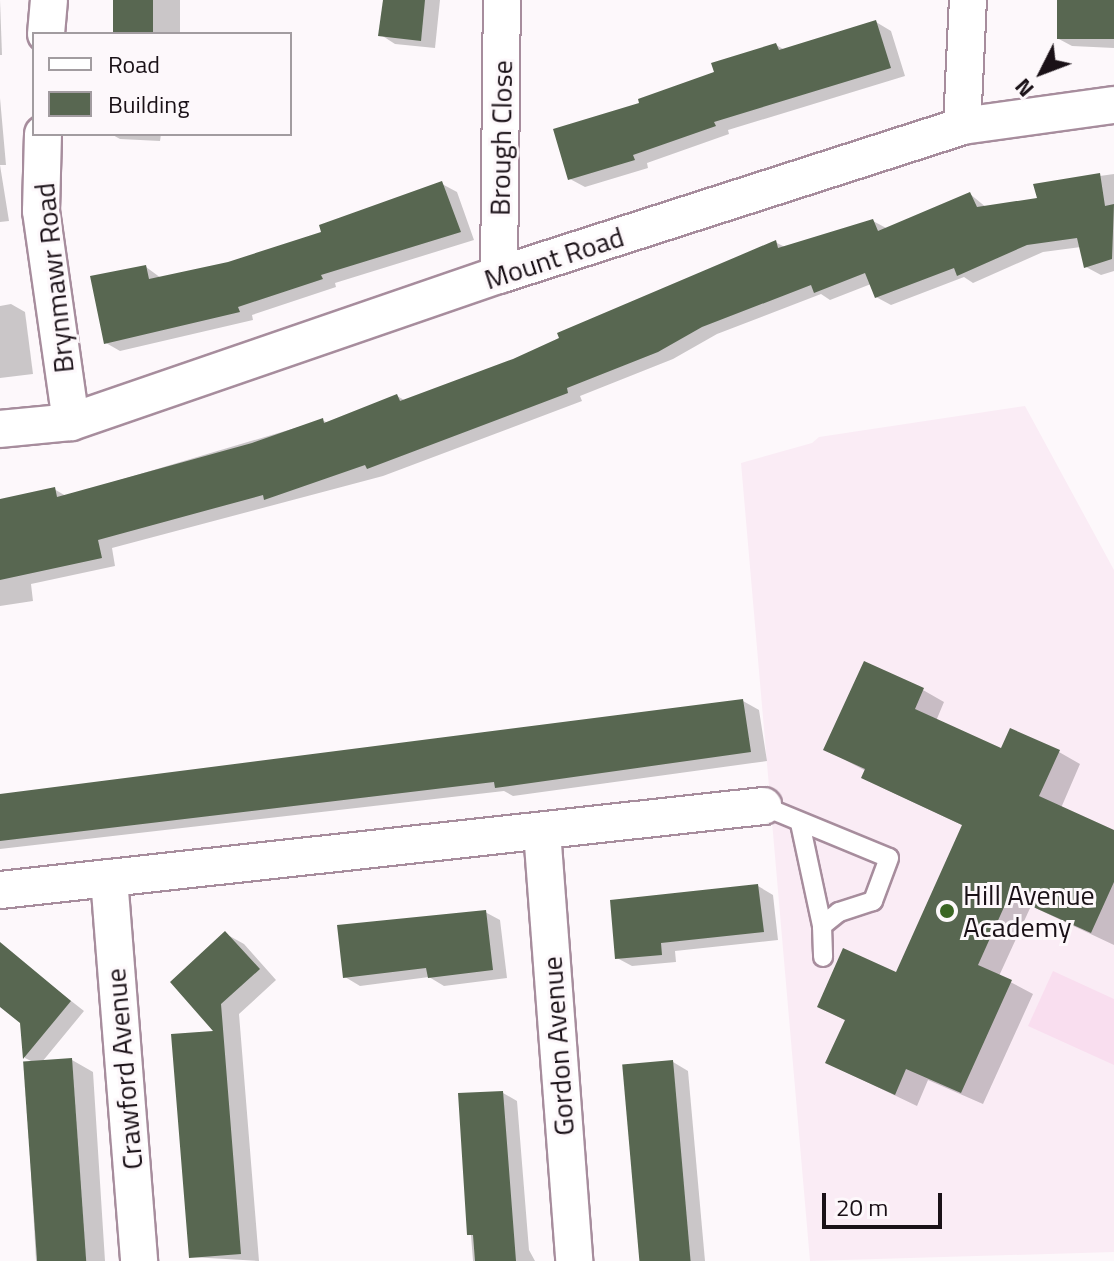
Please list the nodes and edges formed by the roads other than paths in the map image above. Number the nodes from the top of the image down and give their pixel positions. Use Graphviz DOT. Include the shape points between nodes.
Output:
graph roads {
  1 [pos="49,0"];
  2 [pos="502,0"];
  3 [pos="968,0"];
  4 [pos="46,32"];
  5 [pos="1114,105"];
  6 [pos="962,126"];
  7 [pos="43,136"];
  8 [pos="499,275"];
  9 [pos="71,422"];
  10 [pos="0,429"];
  11 [pos="763,806"];
  12 [pos="800,823"];
  13 [pos="542,831"];
  14 [pos="109,878"];
  15 [pos="0,890"];
  16 [pos="822,926"];
  17 [pos="823,957"];
  18 [pos="139,1261"];
  19 [pos="574,1261"];
  1 -- 4 [label="street"];
  2 -- 8 [label="street, Brough Close"];
  3 -- 6 [label="street"];
  5 -- 6 [label="street, Mount Road"];
  6 -- 8 [label="street, Mount Road"];
  7 -- 9 [label="street, Brynmawr Road" via="41,211"];
  8 -- 9 [label="street, Mount Road"];
  9 -- 10 [label="street, Mount Road"];
  11 -- 12 [label="lane"];
  11 -- 13 [label="street"];
  12 -- 16 [label="lane"];
  12 -- 16 [label="lane" via="889,858 873,901 839,912"];
  13 -- 14 [label="street"];
  13 -- 19 [label="street, Gordon Avenue"];
  14 -- 15 [label="street"];
  14 -- 18 [label="street, Crawford Avenue"];
  16 -- 17 [label="lane"];
}
